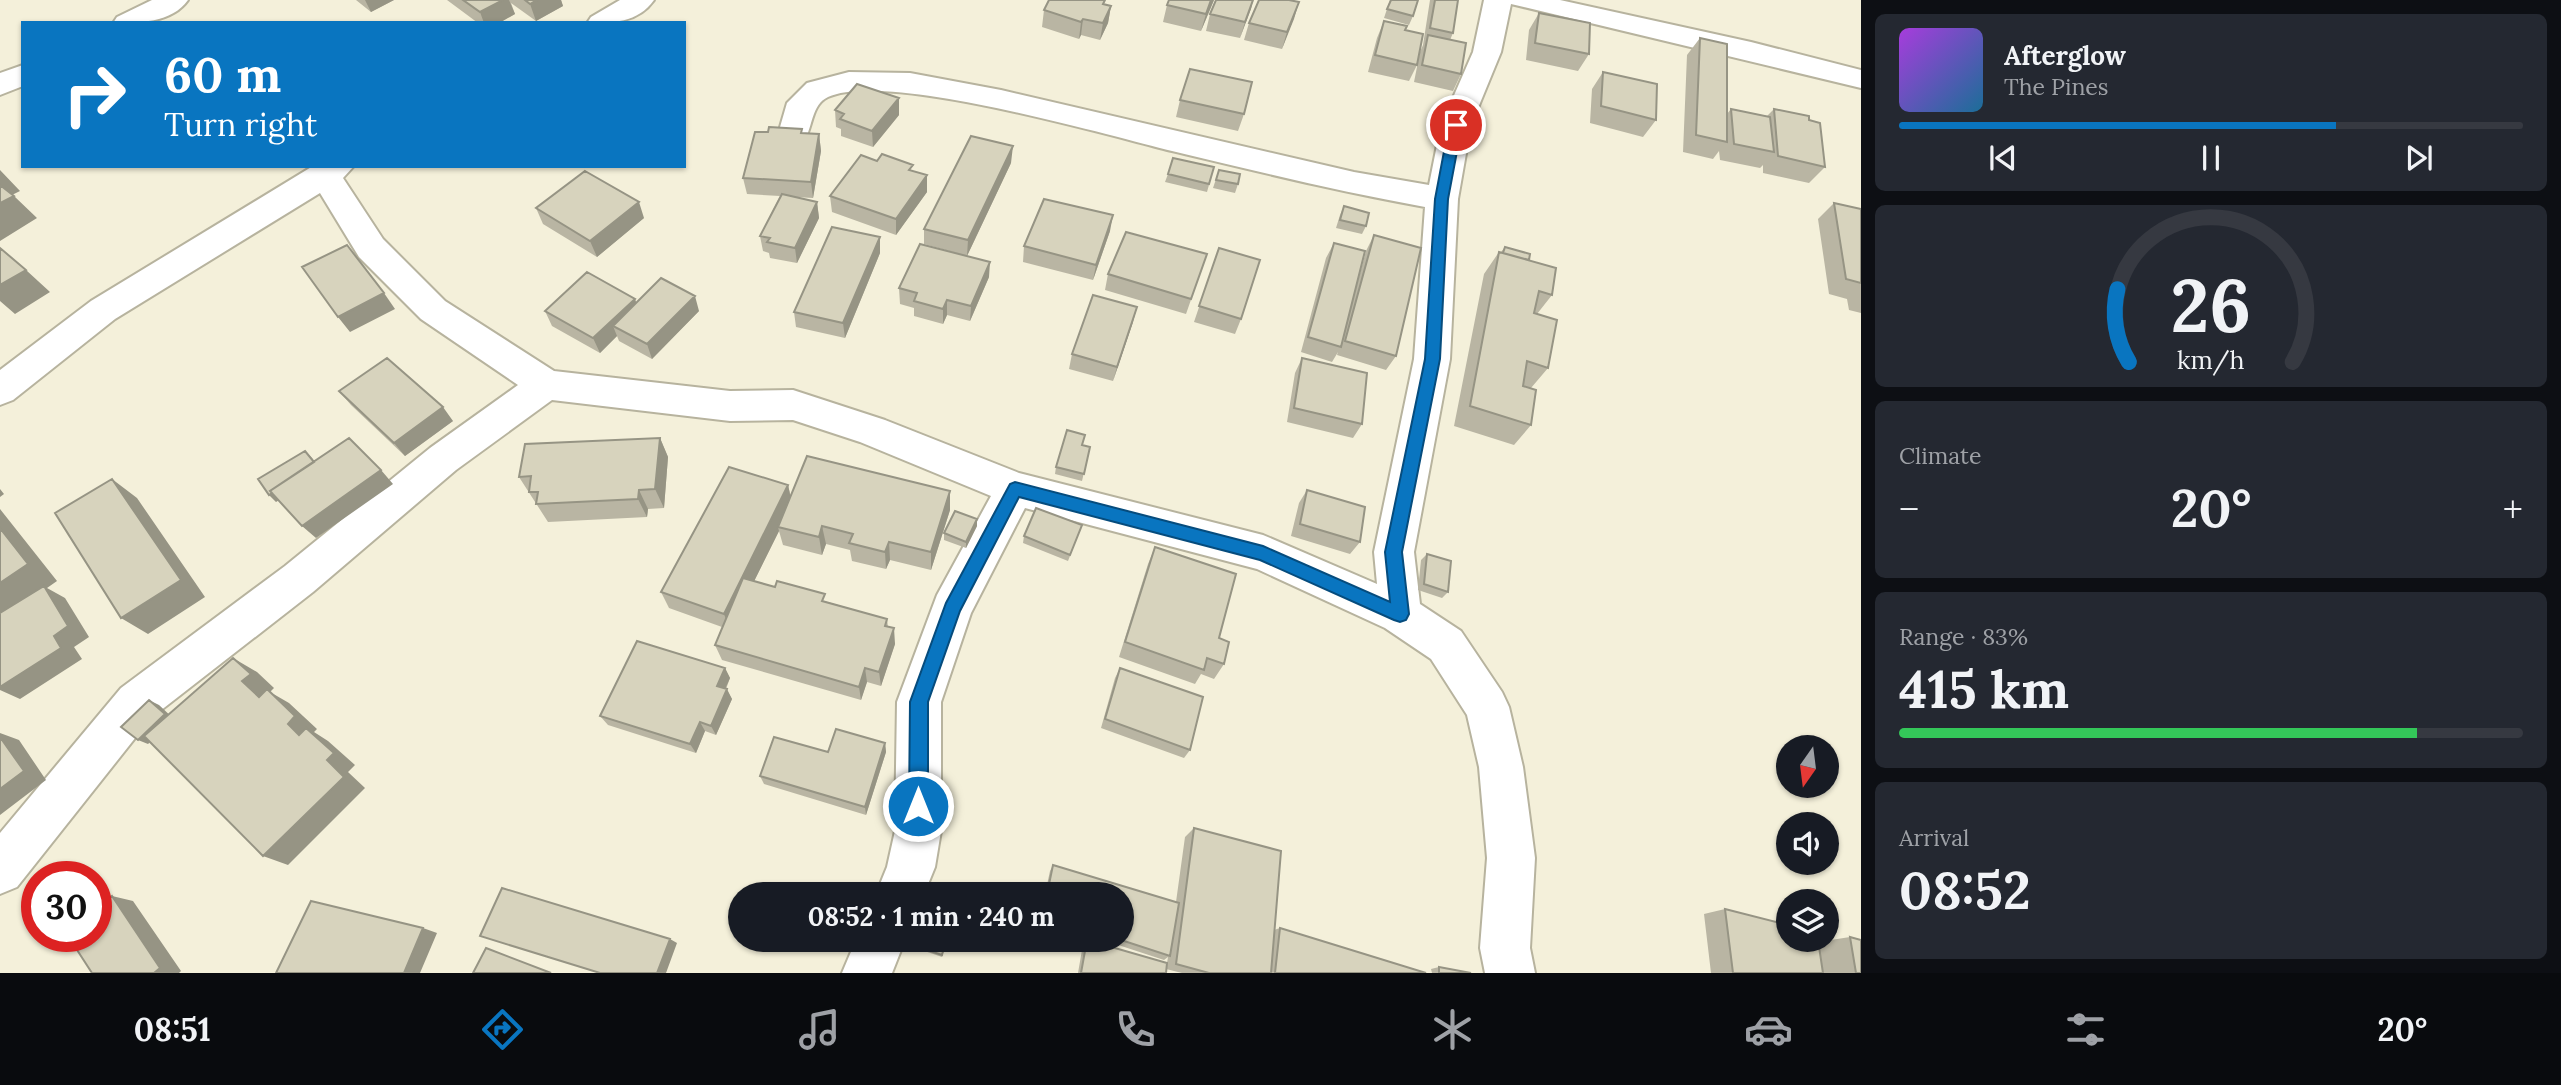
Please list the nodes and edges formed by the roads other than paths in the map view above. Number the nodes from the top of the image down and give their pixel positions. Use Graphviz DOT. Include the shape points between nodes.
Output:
graph roads {
  1 [pos="174,0"];
  2 [pos="640,0"];
  3 [pos="1498,0"];
  4 [pos="1522,0"];
  5 [pos="131,21"];
  6 [pos="604,21"];
  7 [pos="21,75"];
  8 [pos="1861,79"];
  9 [pos="0,85"];
  10 [pos="793,134"];
  11 [pos="332,170"];
  12 [pos="1441,199"];
  13 [pos="546,385"];
  14 [pos="0,390"];
  15 [pos="1015,489"];
  16 [pos="1400,614"];
  17 [pos="0,870"];
  18 [pos="905,882"];
  19 [pos="876,952"];
  20 [pos="867,973"];
  21 [pos="1510,973"];
  1 -- 5 [label="street"];
  2 -- 6 [label="street"];
  3 -- 12 [label="street" via="1487,52 1456,125"];
  4 -- 8 [label="street"];
  7 -- 9 [label="street"];
  10 -- 12 [label="street" via="802,103 817,90 849,82 910,83"];
  11 -- 13 [label="street" via="371,248 433,310"];
  11 -- 14 [label="street" via="103,310"];
  12 -- 16 [label="street" via="1432,359 1394,552"];
  13 -- 15 [label="street" via="730,405 793,405 872,431"];
  13 -- 17 [label="street" via="443,459 299,579 136,703"];
  15 -- 16 [label="street" via="1263,553"];
  15 -- 18 [label="street" via="952,608 919,702 918,831"];
  16 -- 21 [label="street" via="1446,645 1487,707 1501,767 1511,858 1505,948"];
  19 -- 20 [label="street"];
}
